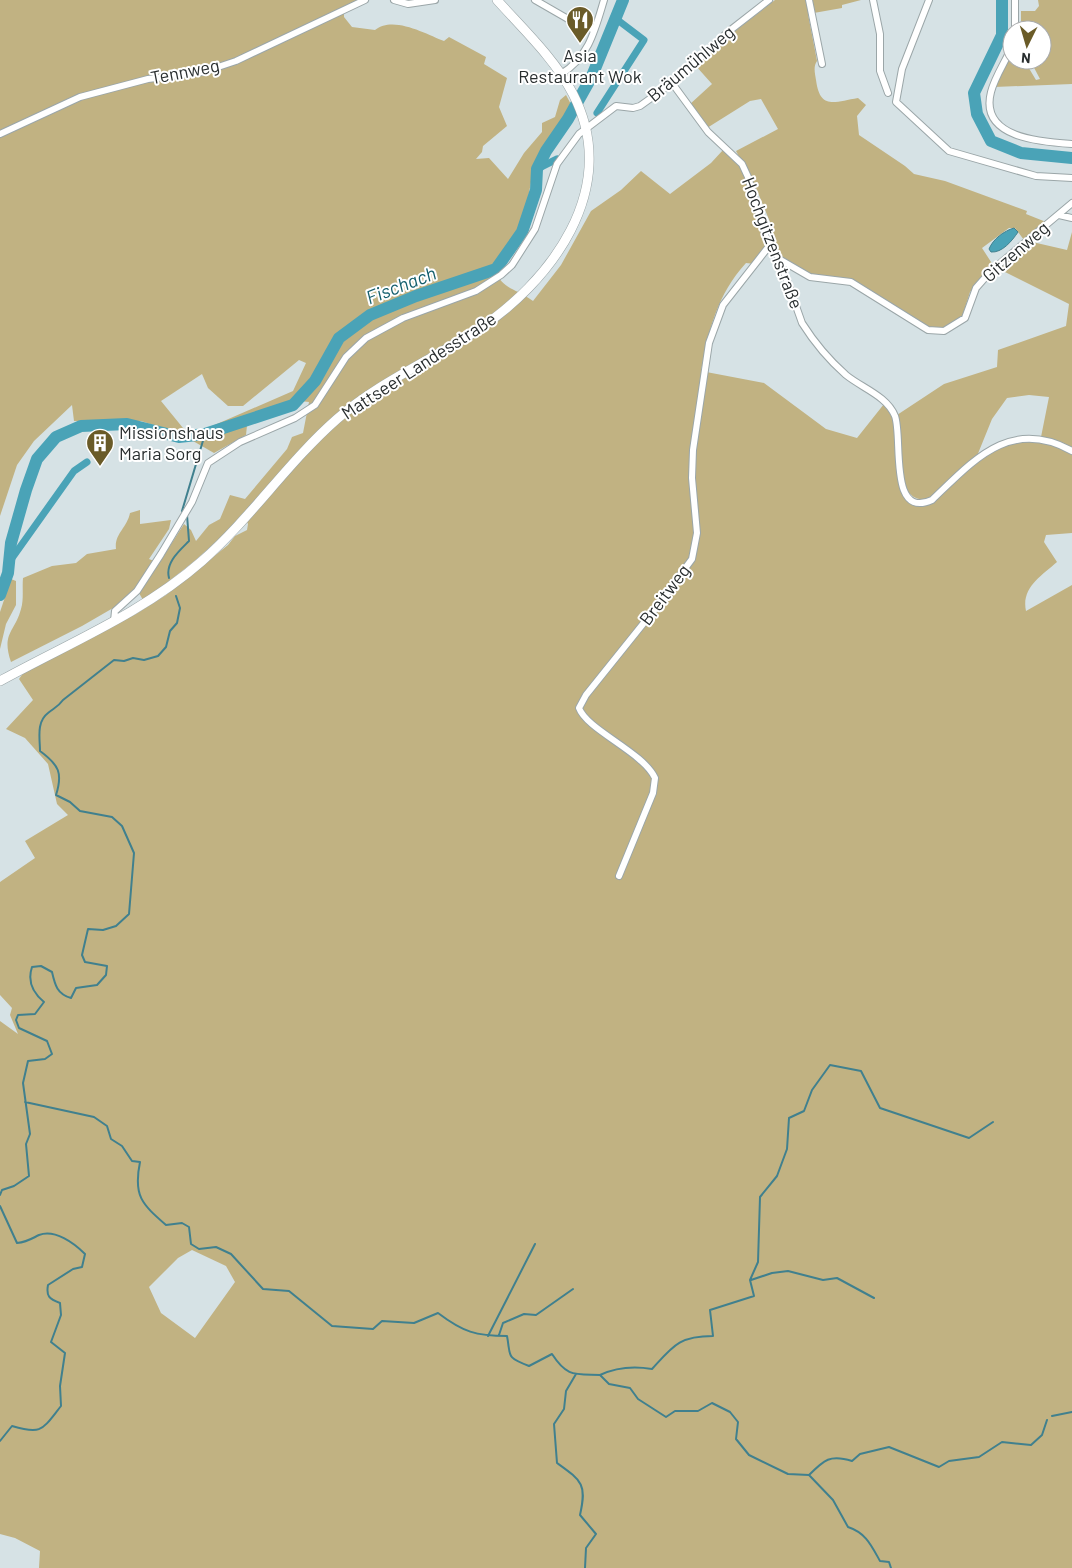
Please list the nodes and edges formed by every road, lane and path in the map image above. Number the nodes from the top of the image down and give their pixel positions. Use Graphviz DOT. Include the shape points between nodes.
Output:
graph roads {
  1 [pos="365,0"];
  2 [pos="394,0"];
  3 [pos="435,0"];
  4 [pos="497,0"];
  5 [pos="535,0"];
  6 [pos="604,0"];
  7 [pos="768,0"];
  8 [pos="809,0"];
  9 [pos="873,0"];
  10 [pos="929,0"];
  11 [pos="1015,0"];
  12 [pos="1015,20"];
  13 [pos="594,30"];
  14 [pos="822,64"];
  15 [pos="1002,67"];
  16 [pos="561,74"];
  17 [pos="672,83"];
  18 [pos="888,92"];
  19 [pos="585,128"];
  20 [pos="0,134"];
  21 [pos="1072,144"];
  22 [pos="1072,178"];
  23 [pos="1072,203"];
  24 [pos="1059,215"];
  25 [pos="1072,218"];
  26 [pos="770,246"];
  27 [pos="779,258"];
  28 [pos="1072,451"];
  29 [pos="114,621"];
  30 [pos="0,681"];
  31 [pos="619,876"];
  1 -- 20 [label="street, Tennweg" via="236,61 203,72 148,79 80,97"];
  2 -- 3 [label="street" via="408,4"];
  4 -- 16 [label="main road, Mattseer Landesstraße"];
  5 -- 13 [label="street"];
  6 -- 13 [label="street"];
  7 -- 17 [label="street, Bräumühlweg"];
  8 -- 14 [label="street"];
  9 -- 18 [label="street" via="880,34 880,71"];
  10 -- 22 [label="street" via="902,69 896,102 949,151 1036,176"];
  11 -- 12 [label="street"];
  13 -- 16 [label="street" via="579,61"];
  15 -- 21 [label="street" via="991,90 990,107 999,124 1013,135"];
  16 -- 19 [label="main road, Mattseer Landesstraße"];
  17 -- 19 [label="street, Bräumühlweg" via="640,106 616,106"];
  17 -- 26 [label="street, Hochgitzenstraße" via="698,120 742,164"];
  19 -- 29 [label="main road, Mattseer Landesstraße" via="588,168 579,214 562,247 526,292 474,332 360,400 336,420 203,560 168,588"];
  19 -- 29 [label="street, Bräumühlweg" via="557,164 535,229 521,253 501,275 476,291 403,318 366,338 346,357 315,405 295,418 240,442 208,463 188,510 137,591 115,611"];
  23 -- 24 [label="street, Gitzenweg"];
  24 -- 25 [label="street, Gitzenweg"];
  24 -- 27 [label="street, Gitzenweg" via="986,276 976,288 964,318 944,331 928,330 851,282 810,277"];
  26 -- 27 [label="street, Hochgitzenstraße"];
  26 -- 31 [label="street, Breitweg" via="722,305 709,343 693,450 697,533 692,559 586,695 580,708 584,716 646,765 655,778 653,793"];
  27 -- 28 [label="street, Hochgitzenstraße" via="802,323 833,363 880,397 894,414 900,476 907,498 925,504 976,459 1007,441 1042,439"];
  29 -- 30 [label="main road, Mattseer Landesstraße"];
}
